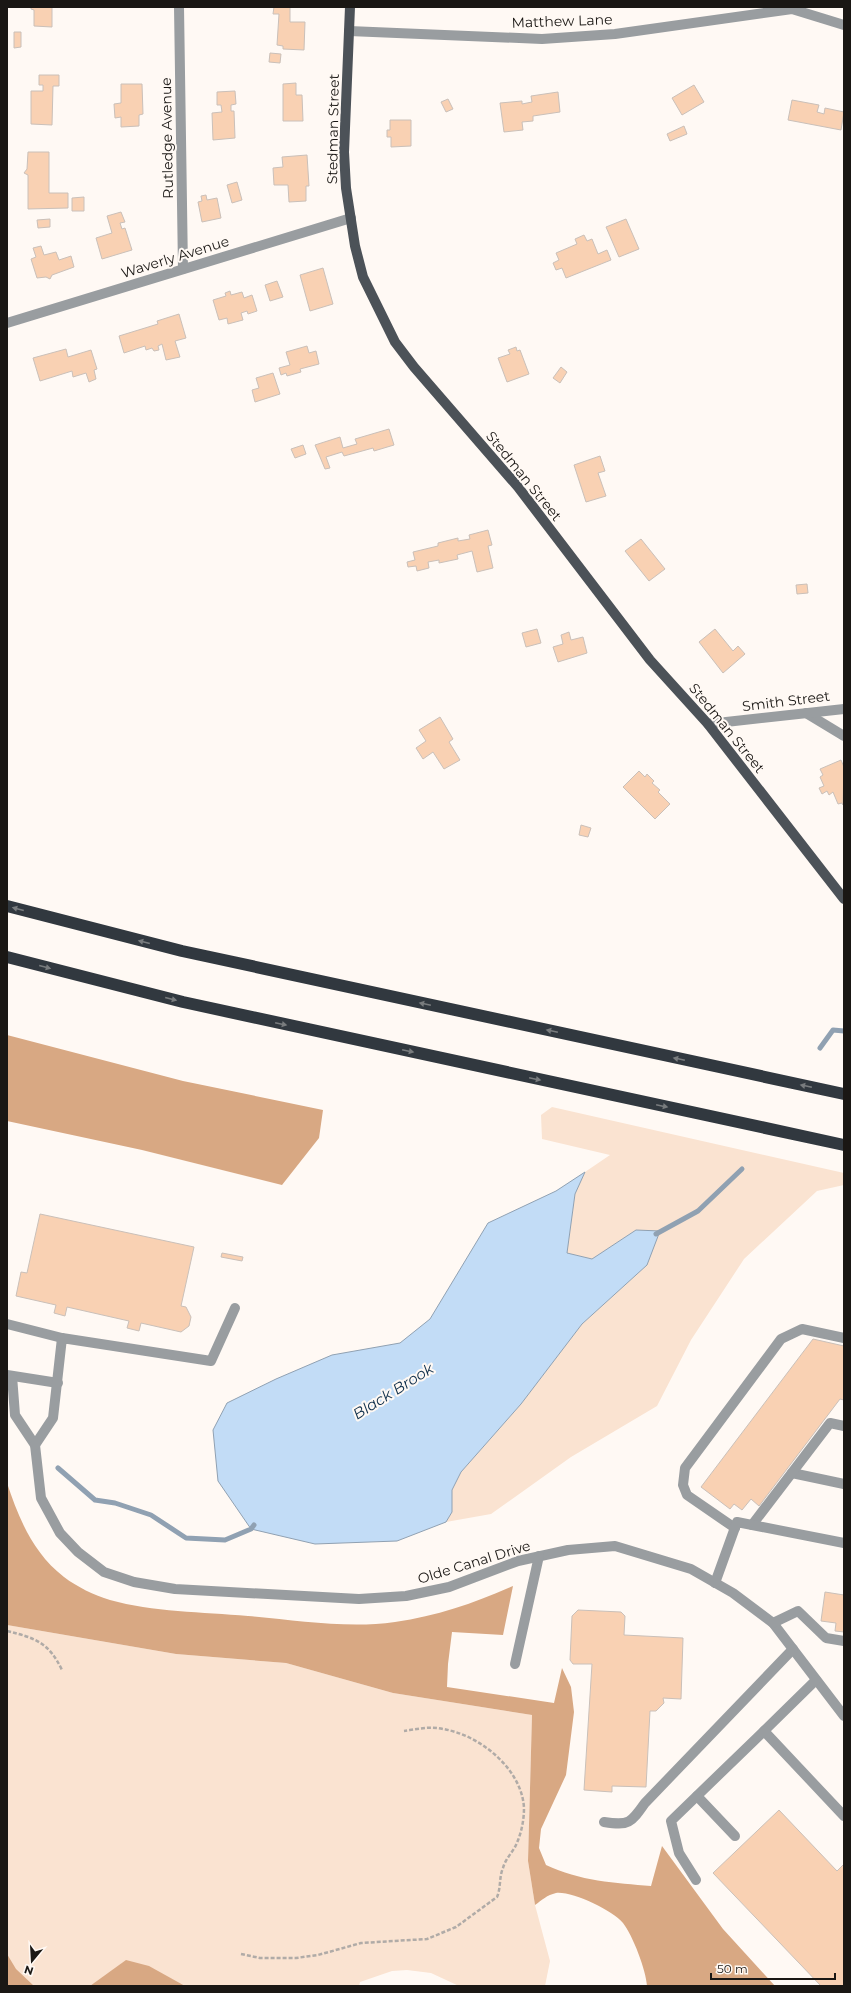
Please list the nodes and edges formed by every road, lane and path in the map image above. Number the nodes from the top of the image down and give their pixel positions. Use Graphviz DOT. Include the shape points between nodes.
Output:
graph roads {
  1 [pos="179,7"];
  2 [pos="350,7"];
  3 [pos="844,25"];
  4 [pos="349,31"];
  5 [pos="351,218"];
  6 [pos="183,270"];
  7 [pos="7,323"];
  8 [pos="844,709"];
  9 [pos="806,713"];
  10 [pos="708,724"];
  11 [pos="844,736"];
  12 [pos="844,899"];
  13 [pos="7,906"];
  14 [pos="7,957"];
  15 [pos="844,1094"];
  16 [pos="844,1145"];
  17 [pos="235,1308"];
  18 [pos="7,1324"];
  19 [pos="62,1338"];
  20 [pos="844,1338"];
  21 [pos="9,1375"];
  22 [pos="58,1383"];
  23 [pos="11,1414"];
  24 [pos="844,1426"];
  25 [pos="35,1445"];
  26 [pos="792,1473"];
  27 [pos="844,1484"];
  28 [pos="752,1525"];
  29 [pos="735,1528"];
  30 [pos="844,1543"];
  31 [pos="539,1556"];
  32 [pos="715,1583"];
  33 [pos="774,1623"];
  34 [pos="7,1631"];
  35 [pos="844,1641"];
  36 [pos="793,1649"];
  37 [pos="515,1664"];
  38 [pos="62,1670"];
  39 [pos="816,1680"];
  40 [pos="844,1716"];
  41 [pos="404,1731"];
  42 [pos="764,1731"];
  43 [pos="697,1796"];
  44 [pos="844,1816"];
  45 [pos="604,1822"];
  46 [pos="735,1836"];
  47 [pos="696,1880"];
  48 [pos="241,1954"];
  1 -- 6 [label="street, Rutledge Avenue"];
  2 -- 4 [label="main road, Stedman Street"];
  3 -- 4 [label="street, Matthew Lane" via="792,9 615,34 542,39"];
  4 -- 5 [label="main road, Stedman Street" via="344,152"];
  5 -- 6 [label="street, Waverly Avenue"];
  5 -- 10 [label="main road, Stedman Street" via="363,277 395,342 414,368 518,487 650,660"];
  6 -- 7 [label="street, Waverly Avenue"];
  8 -- 9 [label="street, Smith Street"];
  9 -- 10 [label="street, Smith Street"];
  9 -- 11 [label="street"];
  10 -- 12 [label="main road, Stedman Street"];
  15 -- 13 [label="highway, one-way" via="182,951"];
  14 -- 16 [label="highway, one-way" via="183,1002"];
  17 -- 19 [label="street" via="211,1362"];
  18 -- 19 [label="street"];
  19 -- 22 [label="street"];
  20 -- 29 [label="street" via="802,1329 781,1339 685,1468 682,1485 687,1495"];
  21 -- 22 [label="street"];
  21 -- 23 [label="street"];
  22 -- 25 [label="street" via="53,1418"];
  23 -- 25 [label="street"];
  24 -- 26 [label="street" via="830,1423"];
  25 -- 31 [label="street, Olde Canal Drive" via="41,1498 60,1533 78,1552 104,1572 134,1582 175,1588 360,1599 406,1596 449,1587 518,1561"];
  26 -- 27 [label="street"];
  26 -- 28 [label="street"];
  28 -- 29 [label="street" via="737,1522"];
  28 -- 30 [label="street"];
  29 -- 32 [label="street"];
  31 -- 32 [label="street, Olde Canal Drive" via="568,1550 615,1546 691,1569"];
  31 -- 37 [label="street"];
  32 -- 33 [label="street, Olde Canal Drive"];
  33 -- 35 [label="street" via="798,1611 826,1638"];
  33 -- 36 [label="street, Olde Canal Drive"];
  34 -- 38 [label="path" via="26,1635 47,1646"];
  36 -- 39 [label="street, Olde Canal Drive"];
  36 -- 45 [label="street" via="645,1803 633,1820 622,1825"];
  39 -- 40 [label="street, Olde Canal Drive"];
  39 -- 42 [label="street"];
  41 -- 48 [label="path" via="434,1727 455,1732 484,1746 502,1761 512,1775 523,1798 523,1819 520,1833 502,1870 497,1897 456,1927 427,1939 361,1942 318,1955 296,1958 260,1958"];
  42 -- 43 [label="street"];
  42 -- 44 [label="street"];
  43 -- 46 [label="street"];
  43 -- 47 [label="street" via="671,1821 679,1853"];
}
